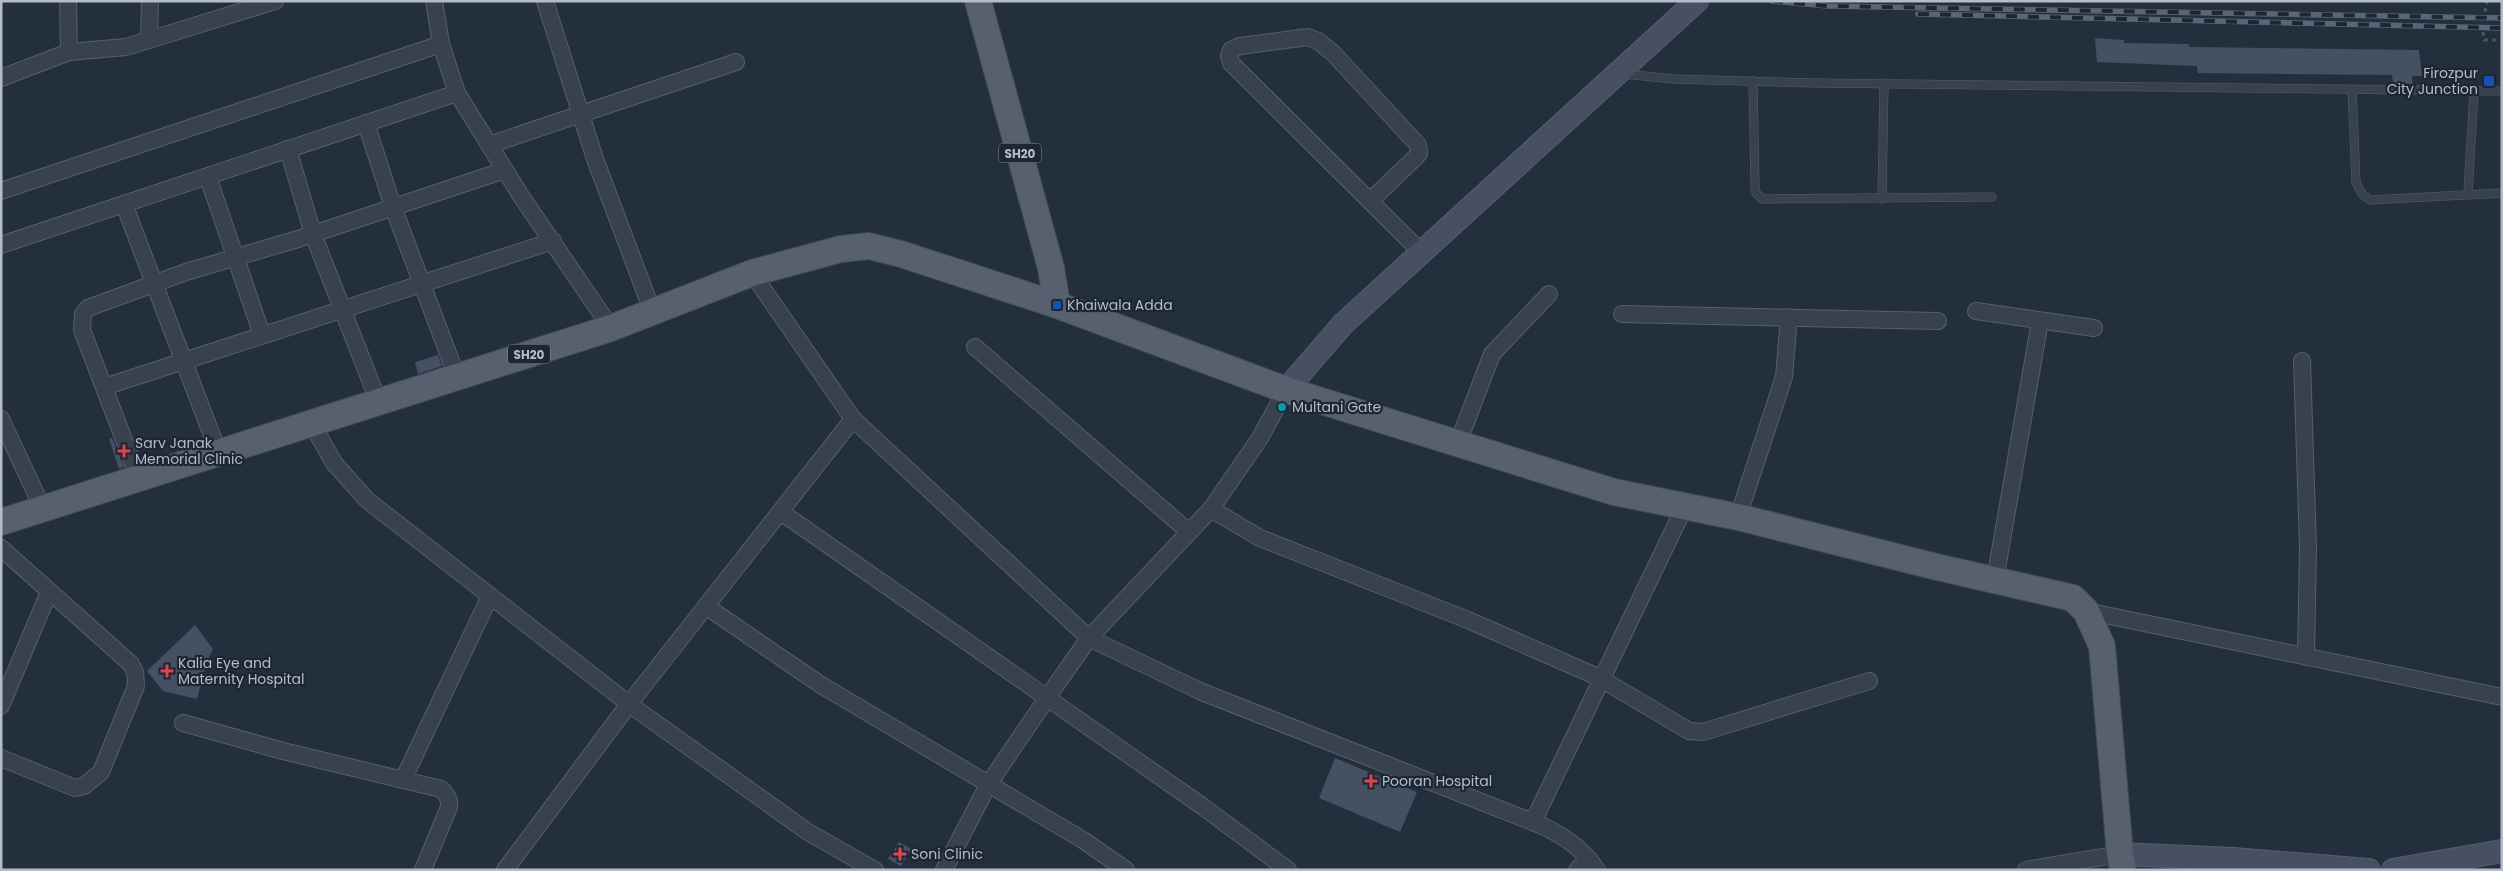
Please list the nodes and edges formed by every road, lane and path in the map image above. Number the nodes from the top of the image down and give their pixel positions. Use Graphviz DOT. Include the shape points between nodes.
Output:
graph roads {
  1 [pos="68,1"];
  2 [pos="150,1"];
  3 [pos="275,1"];
  4 [pos="434,1"];
  5 [pos="545,1"];
  6 [pos="978,1"];
  7 [pos="1697,1"];
  8 [pos="2487,1"];
  9 [pos="243,6"];
  10 [pos="2485,12"];
  11 [pos="2483,32"];
  12 [pos="149,40"];
  13 [pos="2502,40"];
  14 [pos="440,44"];
  15 [pos="69,52"];
  16 [pos="736,62"];
  17 [pos="1618,73"];
  18 [pos="1,78"];
  19 [pos="1753,81"];
  20 [pos="1884,83"];
  21 [pos="2352,89"];
  22 [pos="2474,91"];
  23 [pos="2502,91"];
  24 [pos="457,93"];
  25 [pos="581,113"];
  26 [pos="366,124"];
  27 [pos="489,144"];
  28 [pos="288,149"];
  29 [pos="505,170"];
  30 [pos="208,177"];
  31 [pos="1,191"];
  32 [pos="2468,193"];
  33 [pos="2502,193"];
  34 [pos="1992,197"];
  35 [pos="1882,199"];
  36 [pos="1370,201"];
  37 [pos="124,204"];
  38 [pos="393,207"];
  39 [pos="314,234"];
  40 [pos="553,241"];
  41 [pos="1,245"];
  42 [pos="1421,252"];
  43 [pos="237,258"];
  44 [pos="752,273"];
  45 [pos="153,283"];
  46 [pos="422,284"];
  47 [pos="1549,294"];
  48 [pos="1057,305"];
  49 [pos="342,309"];
  50 [pos="1976,311"];
  51 [pos="653,313"];
  52 [pos="1622,314"];
  53 [pos="1789,317"];
  54 [pos="1938,321"];
  55 [pos="2040,321"];
  56 [pos="611,328"];
  57 [pos="2094,328"];
  58 [pos="262,335"];
  59 [pos="975,347"];
  60 [pos="183,361"];
  61 [pos="2302,361"];
  62 [pos="457,377"];
  63 [pos="104,387"];
  64 [pos="1286,390"];
  65 [pos="379,403"];
  66 [pos="1,419"];
  67 [pos="853,419"];
  68 [pos="312,424"];
  69 [pos="1458,443"];
  70 [pos="219,454"];
  71 [pos="139,479"];
  72 [pos="1685,506"];
  73 [pos="1211,509"];
  74 [pos="43,510"];
  75 [pos="782,512"];
  76 [pos="1738,517"];
  77 [pos="1,522"];
  78 [pos="1189,532"];
  79 [pos="1,548"];
  80 [pos="1995,580"];
  81 [pos="49,592"];
  82 [pos="490,596"];
  83 [pos="707,607"];
  84 [pos="2086,611"];
  85 [pos="1089,638"];
  86 [pos="2306,657"];
  87 [pos="1604,680"];
  88 [pos="1869,681"];
  89 [pos="2502,697"];
  90 [pos="1047,698"];
  91 [pos="629,704"];
  92 [pos="1,706"];
  93 [pos="183,723"];
  94 [pos="1,758"];
  95 [pos="402,780"];
  96 [pos="988,785"];
  97 [pos="1534,822"];
  98 [pos="2502,850"];
  99 [pos="2122,862"];
  100 [pos="1593,864"];
  101 [pos="424,870"];
  102 [pos="506,870"];
  103 [pos="875,870"];
  104 [pos="944,870"];
  105 [pos="1126,870"];
  106 [pos="1288,870"];
  107 [pos="1576,870"];
  108 [pos="2026,870"];
  109 [pos="2369,870"];
  110 [pos="2393,870"];
  1 -- 15 [label="street"];
  2 -- 12 [label="street"];
  3 -- 9 [label="street"];
  4 -- 14 [label="street"];
  5 -- 25 [label="street"];
  6 -- 48 [label="main road, SH20" via="1051,268"];
  7 -- 17 [label="street"];
  8 -- 10 [label="path"];
  9 -- 12 [label="street"];
  11 -- 13 [label="path" via="2484,40"];
  12 -- 15 [label="street" via="115,50"];
  14 -- 24 [label="street"];
  14 -- 31 [label="street"];
  15 -- 18 [label="street"];
  16 -- 25 [label="street"];
  17 -- 19 [label="lane" via="1674,79"];
  17 -- 42 [label="street"];
  19 -- 20 [label="lane"];
  19 -- 35 [label="lane" via="1754,187 1759,198"];
  20 -- 21 [label="lane"];
  20 -- 35 [label="lane"];
  21 -- 22 [label="lane"];
  21 -- 32 [label="lane" via="2356,182 2366,198"];
  22 -- 23 [label="lane"];
  22 -- 32 [label="lane"];
  24 -- 26 [label="street"];
  24 -- 27 [label="street"];
  25 -- 27 [label="street"];
  25 -- 51 [label="street"];
  26 -- 28 [label="street"];
  26 -- 38 [label="street"];
  27 -- 29 [label="street"];
  28 -- 30 [label="street"];
  28 -- 39 [label="street"];
  29 -- 38 [label="street"];
  29 -- 40 [label="street"];
  30 -- 37 [label="street"];
  30 -- 43 [label="street"];
  32 -- 33 [label="lane"];
  34 -- 35 [label="lane"];
  36 -- 36 [label="street" via="1231,63 1228,56 1231,50 1308,37 1318,41 1418,145 1416,157"];
  36 -- 42 [label="street"];
  37 -- 41 [label="street"];
  37 -- 45 [label="street"];
  38 -- 39 [label="street"];
  38 -- 46 [label="street"];
  39 -- 43 [label="street"];
  39 -- 49 [label="street"];
  40 -- 46 [label="street"];
  40 -- 56 [label="street"];
  42 -- 64 [label="street" via="1343,324"];
  43 -- 45 [label="street"];
  43 -- 58 [label="street"];
  44 -- 48 [label="main road, SH20" via="841,249 869,246"];
  44 -- 51 [label="main road, SH20"];
  44 -- 67 [label="street"];
  45 -- 60 [label="street"];
  45 -- 63 [label="street" via="88,308 83,314 82,330"];
  46 -- 49 [label="street"];
  46 -- 62 [label="street"];
  47 -- 69 [label="street" via="1496,348"];
  48 -- 64 [label="main road"];
  49 -- 58 [label="street"];
  49 -- 65 [label="street"];
  50 -- 55 [label="street"];
  51 -- 56 [label="main road, SH20"];
  52 -- 53 [label="street"];
  53 -- 54 [label="street"];
  53 -- 76 [label="street" via="1784,378"];
  55 -- 57 [label="street"];
  55 -- 80 [label="street"];
  56 -- 62 [label="main road, SH20"];
  58 -- 60 [label="street"];
  59 -- 78 [label="street"];
  60 -- 63 [label="street"];
  60 -- 70 [label="street"];
  61 -- 86 [label="street" via="2308,538"];
  62 -- 65 [label="main road, SH20"];
  63 -- 71 [label="street"];
  64 -- 69 [label="main road"];
  64 -- 73 [label="street" via="1260,438"];
  65 -- 68 [label="main road, SH20"];
  66 -- 74 [label="street"];
  67 -- 75 [label="street"];
  67 -- 85 [label="street"];
  68 -- 70 [label="main road, SH20"];
  68 -- 82 [label="street" via="334,463 367,500"];
  69 -- 72 [label="main road" via="1614,492"];
  70 -- 71 [label="main road, SH20"];
  71 -- 74 [label="main road, SH20"];
  72 -- 76 [label="main road"];
  72 -- 87 [label="street"];
  73 -- 78 [label="street"];
  73 -- 87 [label="street" via="1260,538 1468,620"];
  74 -- 77 [label="main road, SH20"];
  75 -- 83 [label="street"];
  75 -- 90 [label="street"];
  76 -- 80 [label="main road"];
  78 -- 85 [label="street"];
  79 -- 81 [label="street"];
  80 -- 84 [label="main road" via="2073,598"];
  81 -- 92 [label="street"];
  81 -- 94 [label="street" via="131,664 136,686 101,772 84,786 76,788"];
  82 -- 91 [label="street"];
  82 -- 95 [label="street"];
  83 -- 91 [label="street"];
  83 -- 96 [label="street" via="821,685"];
  84 -- 86 [label="street"];
  84 -- 99 [label="main road" via="2102,646"];
  85 -- 90 [label="street"];
  85 -- 97 [label="street" via="1202,692"];
  86 -- 89 [label="street"];
  87 -- 88 [label="street" via="1694,732"];
  87 -- 97 [label="street"];
  90 -- 96 [label="street"];
  90 -- 106 [label="street"];
  91 -- 102 [label="street"];
  91 -- 103 [label="street" via="808,832"];
  93 -- 95 [label="street"];
  95 -- 101 [label="street" via="440,789 450,801"];
  96 -- 104 [label="street"];
  96 -- 105 [label="street" via="1083,840"];
  97 -- 100 [label="street" via="1565,837"];
  98 -- 110 [label="street"];
  99 -- 108 [label="street"];
  99 -- 109 [label="street" via="2233,859"];
  100 -- 107 [label="street"];
}
